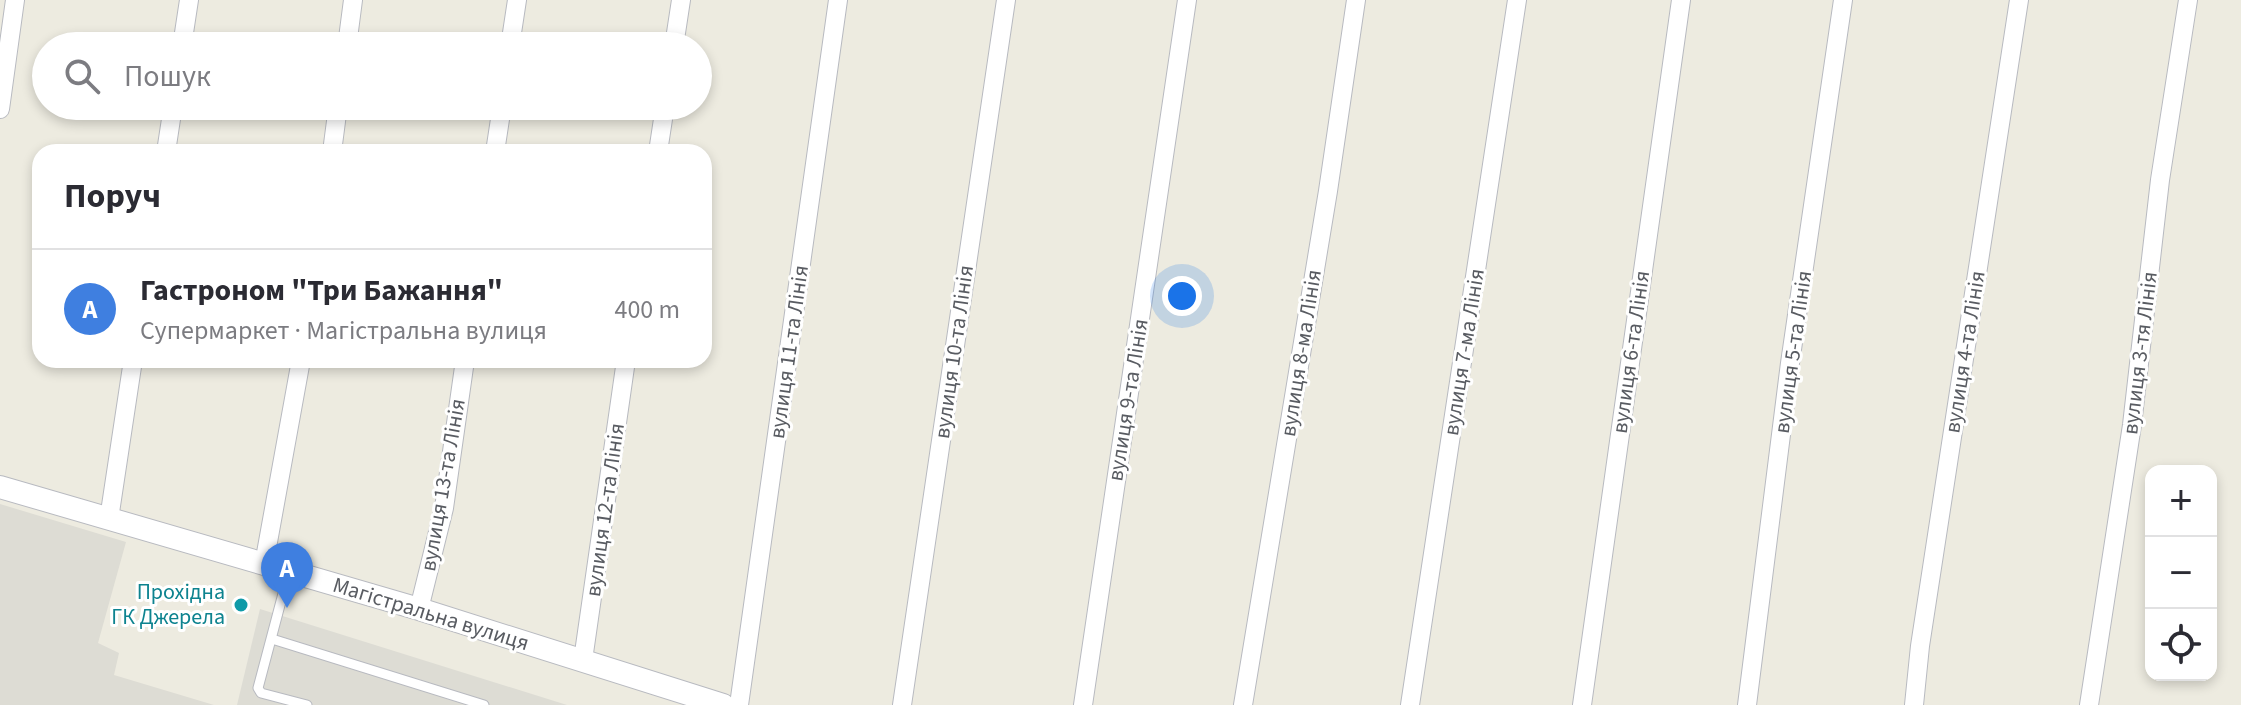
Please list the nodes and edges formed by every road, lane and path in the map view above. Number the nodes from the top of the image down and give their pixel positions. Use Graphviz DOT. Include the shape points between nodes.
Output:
graph roads {
  1 [pos="15,0"];
  2 [pos="189,0"];
  3 [pos="353,0"];
  4 [pos="517,0"];
  5 [pos="681,0"];
  6 [pos="838,0"];
  7 [pos="1006,0"];
  8 [pos="1187,0"];
  9 [pos="1356,0"];
  10 [pos="1517,0"];
  11 [pos="1681,0"];
  12 [pos="1843,0"];
  13 [pos="2019,0"];
  14 [pos="2188,0"];
  15 [pos="184,32"];
  16 [pos="349,32"];
  17 [pos="512,32"];
  18 [pos="676,32"];
  19 [pos="0,109"];
  20 [pos="171,120"];
  21 [pos="336,120"];
  22 [pos="500,120"];
  23 [pos="663,120"];
  24 [pos="167,144"];
  25 [pos="333,144"];
  26 [pos="496,144"];
  27 [pos="659,144"];
  28 [pos="132,368"];
  29 [pos="300,368"];
  30 [pos="464,368"];
  31 [pos="625,368"];
  32 [pos="0,487"];
  33 [pos="109,519"];
  34 [pos="264,564"];
  35 [pos="289,571"];
  36 [pos="419,609"];
  37 [pos="272,639"];
  38 [pos="583,660"];
  39 [pos="307,705"];
  40 [pos="484,705"];
  41 [pos="723,705"];
  42 [pos="739,705"];
  43 [pos="902,705"];
  44 [pos="1083,705"];
  45 [pos="1243,705"];
  46 [pos="1410,705"];
  47 [pos="1582,705"];
  48 [pos="1747,705"];
  49 [pos="1914,705"];
  50 [pos="2089,705"];
  1 -- 19 [label="street"];
  2 -- 15 [label="street"];
  3 -- 16 [label="street"];
  4 -- 17 [label="street"];
  5 -- 18 [label="street"];
  6 -- 42 [label="street, вулиця 11-та Лінія"];
  7 -- 43 [label="street, вулиця 10-та Лінія"];
  8 -- 44 [label="street, вулиця 9-та Лінія"];
  9 -- 45 [label="street, вулиця 8-ма Лінія"];
  10 -- 46 [label="street, вулиця 7-ма Лінія"];
  11 -- 47 [label="street, вулиця 6-та Лінія"];
  12 -- 48 [label="street, вулиця 5-та Лінія"];
  13 -- 49 [label="street, вулиця 4-та Лінія"];
  14 -- 50 [label="street, вулиця 3-тя Лінія"];
  20 -- 24 [label="street"];
  21 -- 25 [label="street"];
  22 -- 26 [label="street"];
  23 -- 27 [label="street"];
  28 -- 33 [label="street"];
  29 -- 34 [label="street"];
  30 -- 36 [label="street, вулиця 13-та Лінія" via="444,508"];
  31 -- 38 [label="street, вулиця 12-та Лінія"];
  32 -- 33 [label="street, Магістральна вулиця"];
  33 -- 34 [label="street, Магістральна вулиця"];
  34 -- 35 [label="street, Магістральна вулиця"];
  35 -- 36 [label="street, Магістральна вулиця"];
  35 -- 37 [label="lane"];
  36 -- 38 [label="street, Магістральна вулиця"];
  37 -- 39 [label="lane" via="259,691"];
  37 -- 40 [label="lane"];
  38 -- 41 [label="street, Магістральна вулиця"];
}
